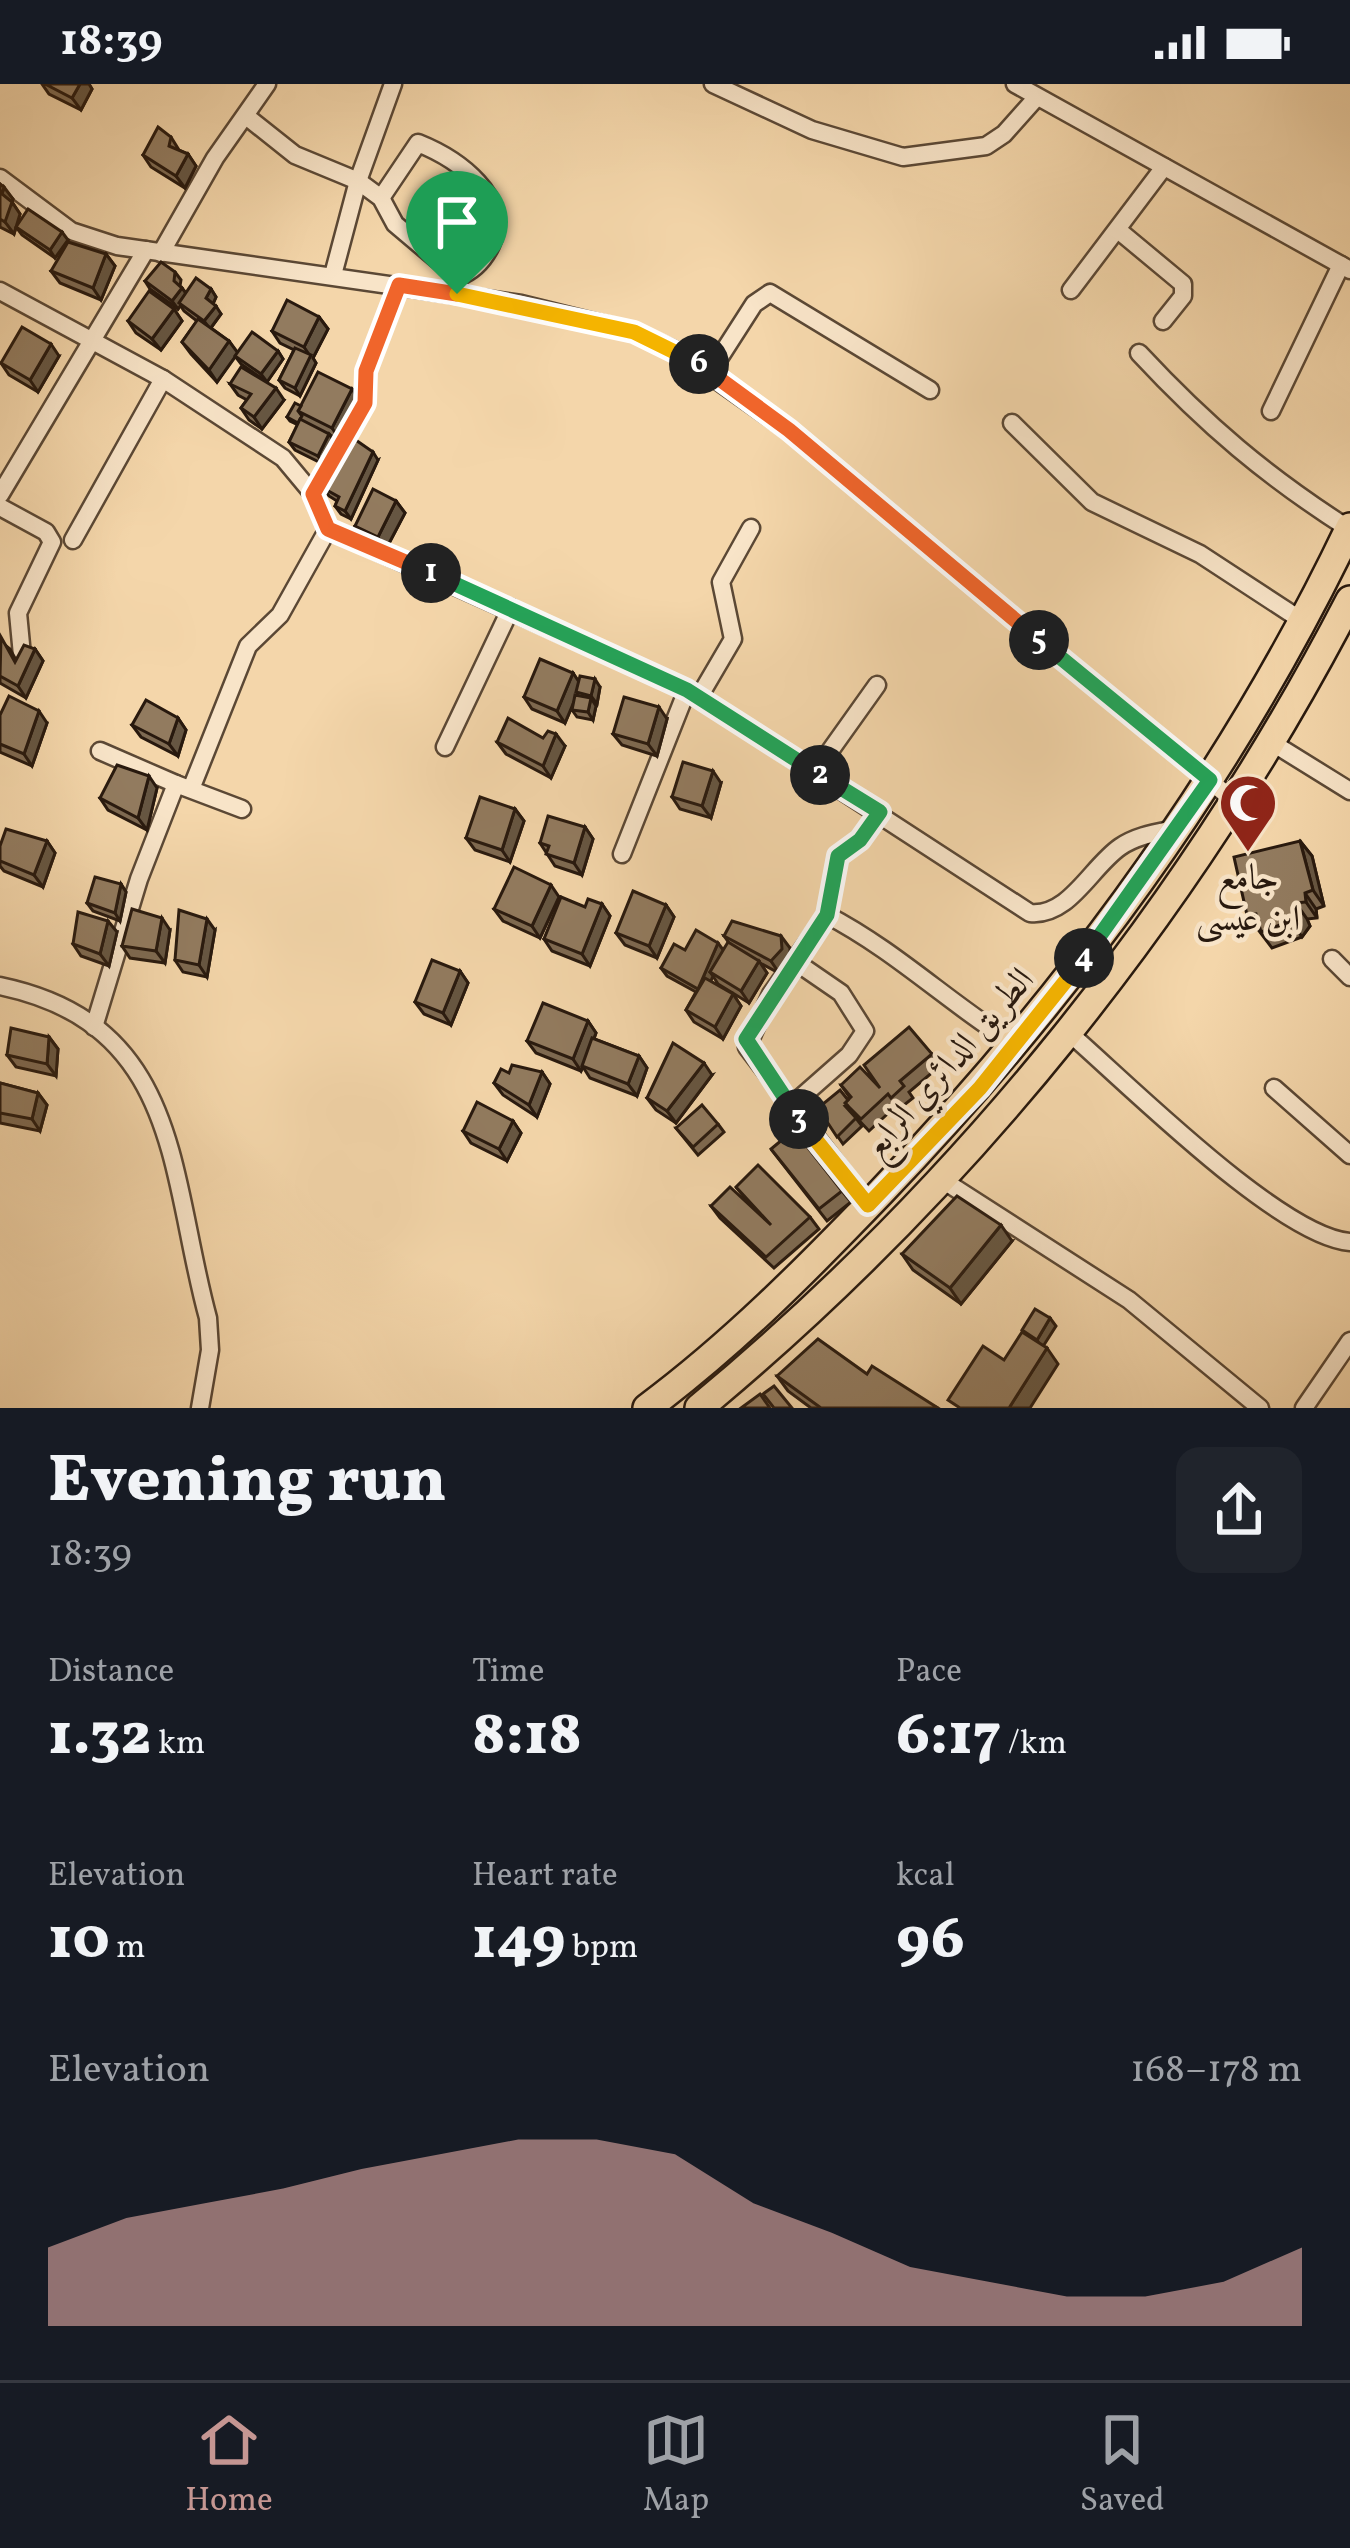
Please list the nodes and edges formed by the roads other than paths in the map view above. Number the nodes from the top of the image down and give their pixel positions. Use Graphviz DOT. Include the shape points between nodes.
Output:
graph roads {
  1 [pos="242,84"];
  2 [pos="393,84"];
  3 [pos="713,84"];
  4 [pos="1015,84"];
  5 [pos="264,89"];
  6 [pos="1037,97"];
  7 [pos="246,116"];
  8 [pos="1164,167"];
  9 [pos="0,178"];
  10 [pos="358,181"];
  11 [pos="382,198"];
  12 [pos="1118,230"];
  13 [pos="153,252"];
  14 [pos="1346,268"];
  15 [pos="333,274"];
  16 [pos="399,285"];
  17 [pos="457,285"];
  18 [pos="1071,290"];
  19 [pos="0,291"];
  20 [pos="1163,321"];
  21 [pos="95,340"];
  22 [pos="1139,353"];
  23 [pos="711,371"];
  24 [pos="163,380"];
  25 [pos="930,390"];
  26 [pos="1270,410"];
  27 [pos="1012,423"];
  28 [pos="313,494"];
  29 [pos="0,495"];
  30 [pos="0,507"];
  31 [pos="751,528"];
  32 [pos="1350,528"];
  33 [pos="328,529"];
  34 [pos="73,540"];
  35 [pos="1350,600"];
  36 [pos="511,608"];
  37 [pos="1304,622"];
  38 [pos="1341,639"];
  39 [pos="22,655"];
  40 [pos="877,685"];
  41 [pos="693,693"];
  42 [pos="1271,742"];
  43 [pos="445,747"];
  44 [pos="100,751"];
  45 [pos="815,772"];
  46 [pos="1210,780"];
  47 [pos="184,787"];
  48 [pos="1350,791"];
  49 [pos="1233,800"];
  50 [pos="242,809"];
  51 [pos="880,812"];
  52 [pos="1180,828"];
  53 [pos="622,854"];
  54 [pos="827,915"];
  55 [pos="1332,959"];
  56 [pos="793,960"];
  57 [pos="1350,977"];
  58 [pos="0,986"];
  59 [pos="94,1027"];
  60 [pos="1067,1030"];
  61 [pos="1016,1045"];
  62 [pos="1274,1088"];
  63 [pos="790,1107"];
  64 [pos="1350,1155"];
  65 [pos="941,1179"];
  66 [pos="868,1205"];
  67 [pos="1350,1242"];
  68 [pos="1350,1341"];
  69 [pos="200,1408"];
  70 [pos="647,1408"];
  71 [pos="699,1408"];
  72 [pos="1260,1408"];
  73 [pos="1304,1408"];
  1 -- 5 [label="street"];
  2 -- 10 [label="street"];
  3 -- 6 [label="street" via="812,130 903,157 986,146"];
  4 -- 6 [label="street"];
  5 -- 7 [label="street"];
  6 -- 8 [label="street"];
  7 -- 10 [label="street" via="295,155"];
  7 -- 13 [label="street"];
  8 -- 12 [label="street"];
  8 -- 14 [label="street"];
  9 -- 13 [label="street" via="71,231"];
  10 -- 11 [label="street"];
  10 -- 15 [label="street"];
  11 -- 17 [label="street" via="395,224"];
  11 -- 17 [label="street" via="418,143 487,192 498,213 495,237"];
  12 -- 18 [label="street"];
  12 -- 20 [label="street" via="1183,284 1184,296"];
  13 -- 15 [label="street"];
  13 -- 21 [label="street"];
  14 -- 26 [label="street"];
  15 -- 16 [label="street"];
  16 -- 17 [label="street"];
  16 -- 28 [label="street" via="366,371 365,403"];
  17 -- 23 [label="street" via="634,332"];
  19 -- 21 [label="street"];
  21 -- 24 [label="street"];
  21 -- 29 [label="street"];
  22 -- 32 [label="street" via="1256,468"];
  23 -- 25 [label="street" via="754,304 770,293"];
  23 -- 46 [label="street"];
  24 -- 28 [label="street" via="284,458"];
  24 -- 34 [label="street"];
  27 -- 37 [label="street" via="1092,502 1214,562"];
  28 -- 33 [label="street"];
  30 -- 39 [label="street" via="52,542 18,613"];
  31 -- 41 [label="street" via="720,590 733,639"];
  32 -- 37 [label="main road, الطريق الدائري الرابع"];
  33 -- 36 [label="street"];
  33 -- 47 [label="street" via="280,615 248,646"];
  35 -- 38 [label="main road, الطريق الدائري الرابع"];
  36 -- 41 [label="street"];
  36 -- 43 [label="street"];
  37 -- 46 [label="main road, الطريق الدائري الرابع"];
  38 -- 42 [label="main road, الطريق الدائري الرابع"];
  40 -- 45 [label="street"];
  41 -- 45 [label="street"];
  41 -- 53 [label="street"];
  42 -- 48 [label="street"];
  42 -- 49 [label="main road, الطريق الدائري الرابع"];
  44 -- 47 [label="street"];
  45 -- 51 [label="street"];
  46 -- 49 [label="street"];
  46 -- 52 [label="main road, الطريق الدائري الرابع"];
  47 -- 50 [label="street"];
  47 -- 59 [label="street" via="139,879"];
  49 -- 60 [label="main road, الطريق الدائري الرابع"];
  51 -- 52 [label="street" via="1039,914 1064,902 1118,848"];
  51 -- 54 [label="street" via="838,856"];
  52 -- 61 [label="main road, الطريق الدائري الرابع"];
  54 -- 56 [label="street"];
  54 -- 61 [label="street"];
  55 -- 57 [label="street"];
  56 -- 63 [label="street" via="746,1039"];
  56 -- 63 [label="street" via="841,993 865,1031"];
  58 -- 59 [label="street"];
  59 -- 69 [label="street" via="147,1084 164,1120 210,1332"];
  60 -- 65 [label="main road, الطريق الدائري الرابع"];
  60 -- 67 [label="street" via="1246,1185 1326,1238"];
  61 -- 66 [label="main road, الطريق الدائري الرابع"];
  62 -- 64 [label="street"];
  63 -- 66 [label="street"];
  65 -- 71 [label="main road, الطريق الدائري الرابع"];
  65 -- 72 [label="street" via="1129,1300"];
  66 -- 70 [label="main road, الطريق الدائري الرابع" via="799,1278"];
  68 -- 73 [label="street"];
}
